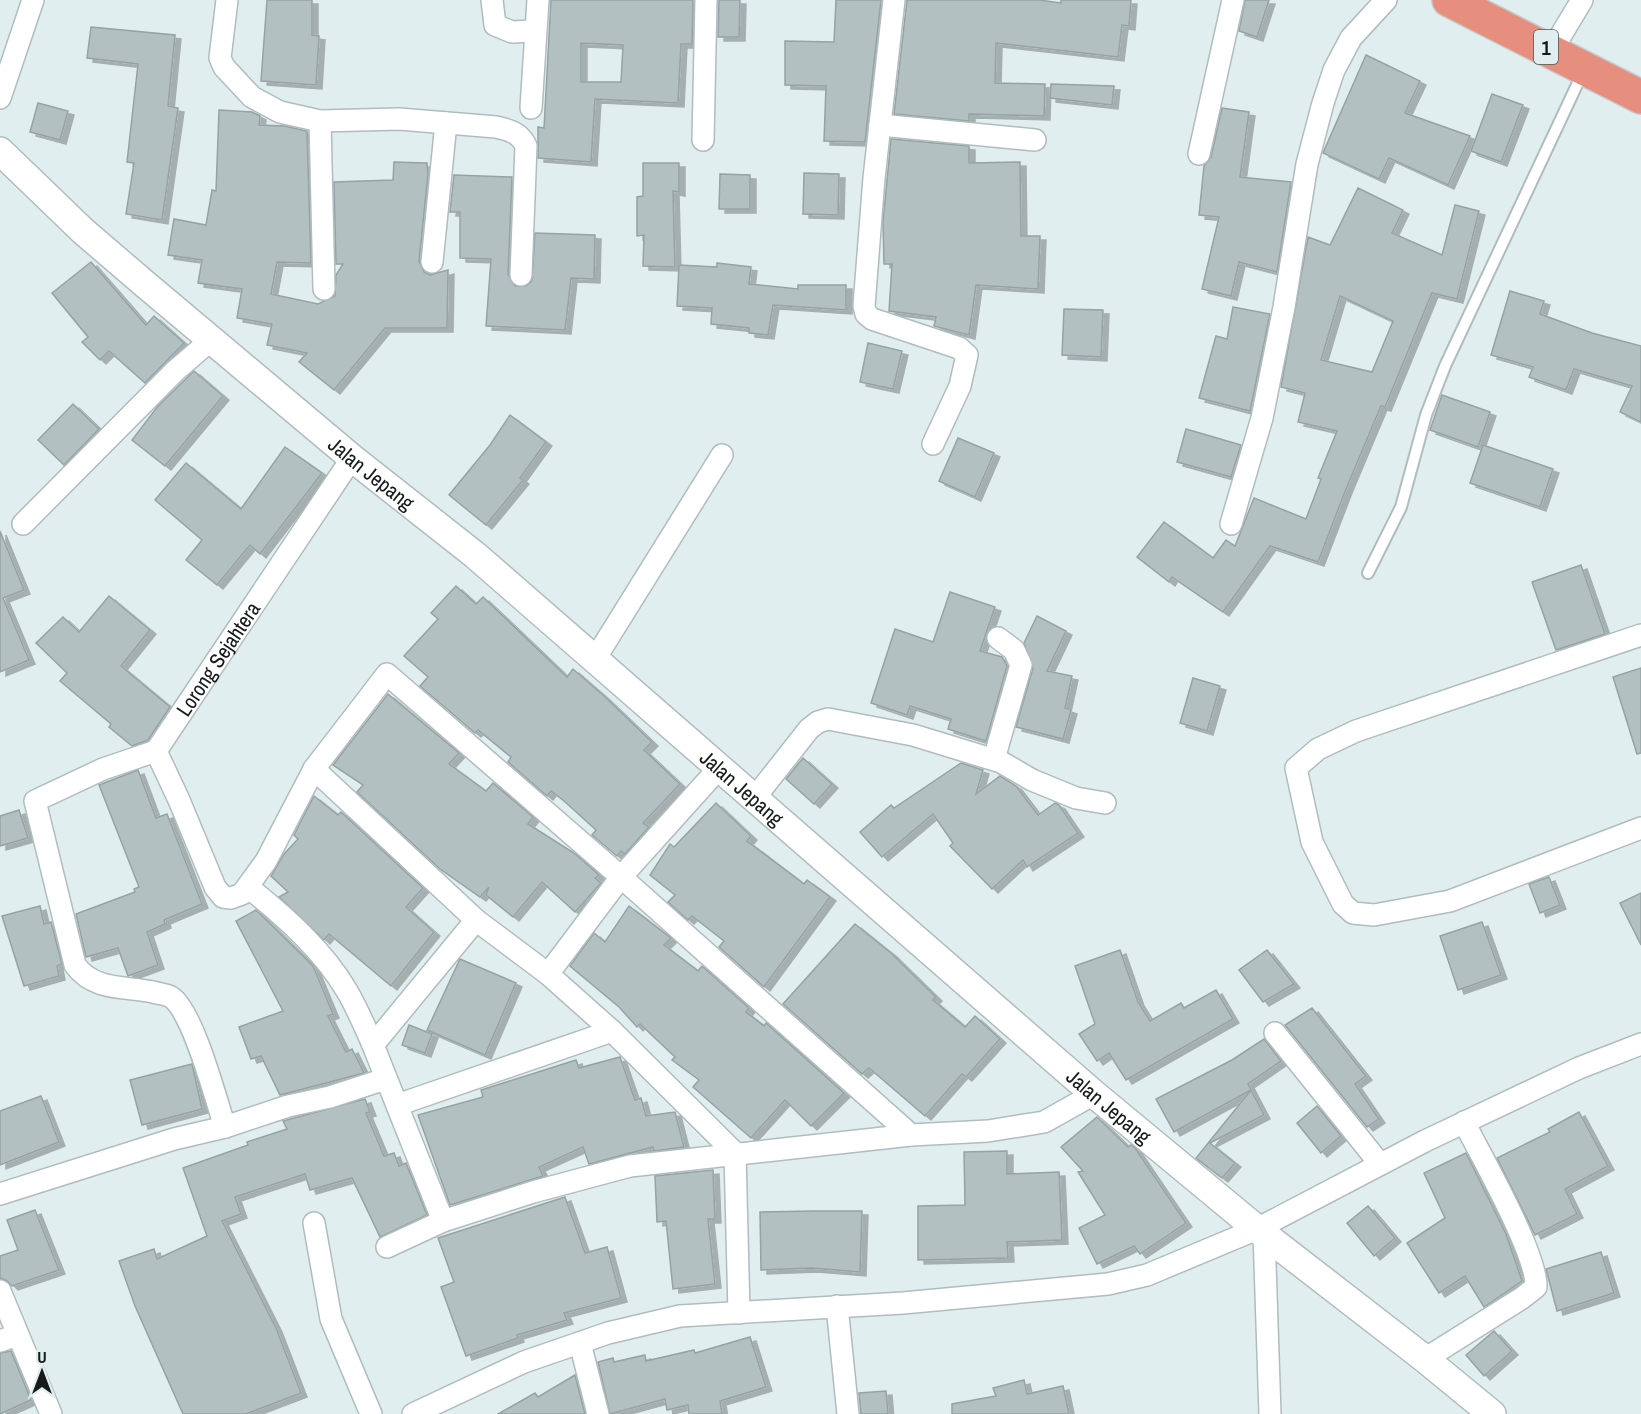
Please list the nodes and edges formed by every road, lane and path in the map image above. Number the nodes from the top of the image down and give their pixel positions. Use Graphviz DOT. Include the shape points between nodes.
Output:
graph roads {
  1 [pos="33,0"];
  2 [pos="227,0"];
  3 [pos="492,0"];
  4 [pos="538,0"];
  5 [pos="706,0"];
  6 [pos="894,0"];
  7 [pos="1233,0"];
  8 [pos="1386,0"];
  9 [pos="1449,0"];
  10 [pos="1582,0"];
  11 [pos="534,31"];
  12 [pos="1552,50"];
  13 [pos="1584,69"];
  14 [pos="1641,97"];
  15 [pos="0,98"];
  16 [pos="531,108"];
  17 [pos="320,121"];
  18 [pos="446,123"];
  19 [pos="880,125"];
  20 [pos="703,140"];
  21 [pos="1035,140"];
  22 [pos="0,151"];
  23 [pos="1199,154"];
  24 [pos="432,261"];
  25 [pos="521,275"];
  26 [pos="324,289"];
  27 [pos="211,340"];
  28 [pos="933,444"];
  29 [pos="722,455"];
  30 [pos="352,458"];
  31 [pos="23,524"];
  32 [pos="1231,524"];
  33 [pos="1368,573"];
  34 [pos="1641,635"];
  35 [pos="998,638"];
  36 [pos="595,659"];
  37 [pos="156,751"];
  38 [pos="994,759"];
  39 [pos="720,767"];
  40 [pos="314,769"];
  41 [pos="753,800"];
  42 [pos="1104,803"];
  43 [pos="1641,828"];
  44 [pos="621,877"];
  45 [pos="248,887"];
  46 [pos="476,920"];
  47 [pos="548,974"];
  48 [pos="612,1031"];
  49 [pos="1275,1033"];
  50 [pos="1641,1044"];
  51 [pos="373,1046"];
  52 [pos="385,1079"];
  53 [pos="1094,1094"];
  54 [pos="397,1105"];
  55 [pos="1464,1122"];
  56 [pos="225,1127"];
  57 [pos="911,1135"];
  58 [pos="735,1153"];
  59 [pos="1380,1164"];
  60 [pos="0,1194"];
  61 [pos="443,1221"];
  62 [pos="314,1222"];
  63 [pos="1260,1231"];
  64 [pos="387,1247"];
  65 [pos="0,1291"];
  66 [pos="837,1306"];
  67 [pos="739,1313"];
  68 [pos="9,1338"];
  69 [pos="580,1343"];
  70 [pos="1425,1359"];
  71 [pos="419,1413"];
  72 [pos="51,1414"];
  73 [pos="371,1414"];
  74 [pos="598,1414"];
  75 [pos="848,1414"];
  76 [pos="1270,1414"];
  77 [pos="1492,1414"];
  1 -- 15 [label="street"];
  2 -- 17 [label="street" via="220,58 229,74 252,97 280,112"];
  3 -- 11 [label="street" via="495,25 512,32"];
  4 -- 11 [label="street"];
  5 -- 20 [label="street"];
  6 -- 19 [label="street"];
  7 -- 23 [label="street"];
  8 -- 32 [label="street" via="1351,38 1323,103 1307,164 1262,418"];
  9 -- 12 [label="highway, 1"];
  10 -- 12 [label="street"];
  11 -- 16 [label="street"];
  12 -- 13 [label="highway, 1"];
  13 -- 14 [label="highway, 1"];
  13 -- 33 [label="lane" via="1445,366 1426,415 1401,507"];
  17 -- 18 [label="street" via="399,119"];
  17 -- 26 [label="street"];
  18 -- 24 [label="street"];
  18 -- 25 [label="street" via="509,130 522,137 526,146"];
  19 -- 21 [label="street"];
  19 -- 28 [label="street" via="866,314 959,348 967,355 960,386"];
  22 -- 27 [label="street, Jalan Jepang" via="83,231"];
  27 -- 30 [label="street, Jalan Jepang"];
  27 -- 31 [label="street" via="175,371"];
  29 -- 36 [label="street"];
  30 -- 36 [label="street, Jalan Jepang" via="475,555"];
  30 -- 37 [label="street, Lorong Sejahtera"];
  34 -- 43 [label="street" via="1356,731 1317,749 1296,768 1312,842 1343,904 1353,913 1374,915 1450,901"];
  35 -- 38 [label="street" via="1014,650 1021,665"];
  36 -- 39 [label="street, Jalan Jepang"];
  37 -- 45 [label="street" via="215,887 223,897 231,898"];
  37 -- 56 [label="street" via="103,769 35,801 75,965 84,978 98,984 170,996 182,1008"];
  38 -- 41 [label="street" via="912,735 828,719 809,729"];
  38 -- 42 [label="street" via="1076,798"];
  39 -- 41 [label="street, Jalan Jepang"];
  39 -- 44 [label="street"];
  40 -- 44 [label="street" via="387,674"];
  40 -- 45 [label="street" via="266,861"];
  40 -- 46 [label="street"];
  41 -- 53 [label="street, Jalan Jepang"];
  44 -- 47 [label="street"];
  44 -- 57 [label="street"];
  45 -- 51 [label="street" via="326,960 347,991"];
  46 -- 47 [label="street"];
  46 -- 51 [label="street"];
  47 -- 48 [label="street"];
  48 -- 54 [label="street"];
  48 -- 58 [label="street"];
  49 -- 59 [label="street"];
  50 -- 55 [label="street" via="1579,1068"];
  51 -- 52 [label="street"];
  52 -- 54 [label="street"];
  52 -- 56 [label="street"];
  53 -- 57 [label="street" via="1044,1122 988,1131"];
  53 -- 63 [label="street, Jalan Jepang"];
  54 -- 61 [label="street"];
  55 -- 59 [label="street"];
  55 -- 70 [label="street" via="1524,1242 1536,1287"];
  56 -- 60 [label="street" via="174,1139"];
  57 -- 58 [label="street"];
  58 -- 61 [label="street" via="630,1166"];
  58 -- 67 [label="street"];
  59 -- 63 [label="street"];
  61 -- 64 [label="street"];
  62 -- 73 [label="street" via="331,1319"];
  63 -- 66 [label="street" via="1147,1275 1108,1284"];
  63 -- 70 [label="street, Jalan Jepang"];
  63 -- 76 [label="street"];
  65 -- 68 [label="street"];
  66 -- 67 [label="street"];
  66 -- 75 [label="street"];
  67 -- 69 [label="street" via="680,1317"];
  68 -- 72 [label="street"];
  69 -- 71 [label="street" via="524,1362"];
  69 -- 74 [label="street"];
  70 -- 77 [label="street, Jalan Jepang"];
}
